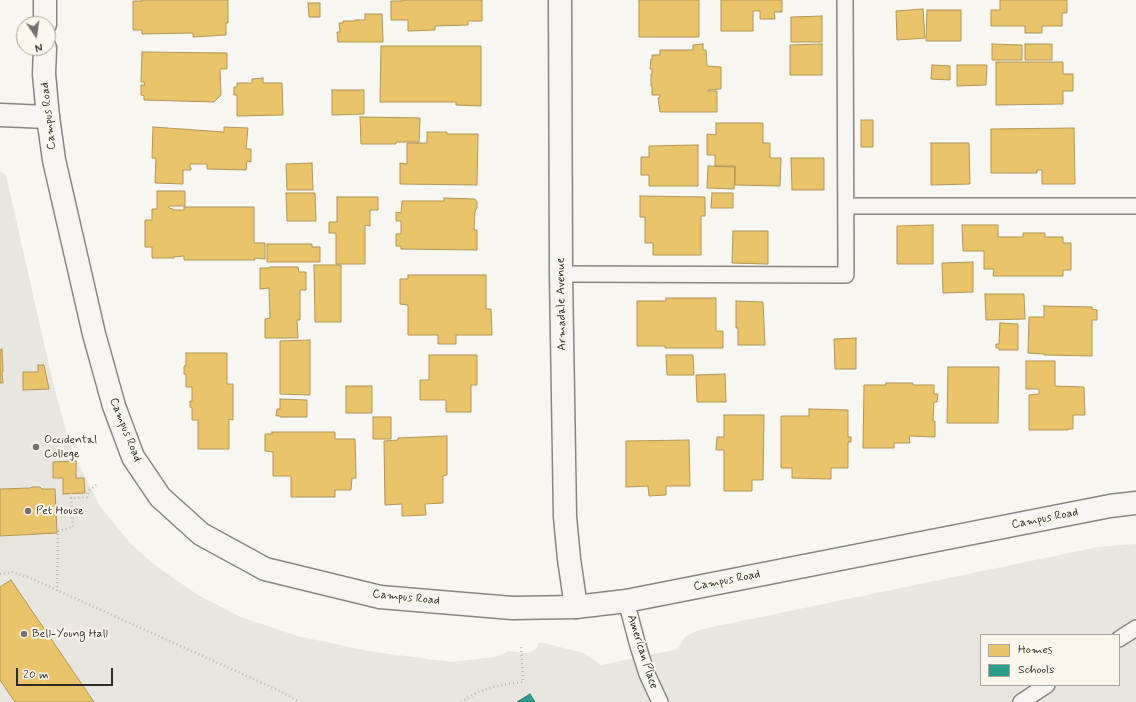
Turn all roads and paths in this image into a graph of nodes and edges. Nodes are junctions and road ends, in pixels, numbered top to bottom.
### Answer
1 (45, 0) edge
2 (560, 0) edge
3 (846, 0) edge
4 (45, 16) edge
5 (45, 56) edge
6 (0, 115) edge
7 (48, 118) junction
8 (846, 206) junction
9 (1136, 206) edge
10 (561, 274) junction
11 (96, 485) dead end
12 (71, 488) dead end
13 (71, 498) junction
14 (1136, 503) edge
15 (0, 574) edge
16 (57, 591) junction
17 (626, 601) junction
18 (576, 606) junction
19 (1136, 628) edge
20 (1120, 638) edge
21 (521, 644) dead end
22 (1045, 686) edge
23 (299, 702) edge
24 (461, 702) edge
25 (660, 702) edge
26 (1021, 702) edge

1 - 4 street
2 - 10 street, Armadale Avenue
3 - 8 lane
5 - 7 street, Campus Road
6 - 7 street
7 - 18 street, Campus Road
8 - 9 lane
8 - 10 lane
10 - 18 street, Armadale Avenue
11 - 13 path
12 - 13 path
13 - 16 path
14 - 17 street, Campus Road
15 - 16 path
16 - 23 path
17 - 18 street, Campus Road
17 - 25 lane, American Place
19 - 20 lane
21 - 24 path
22 - 26 lane

